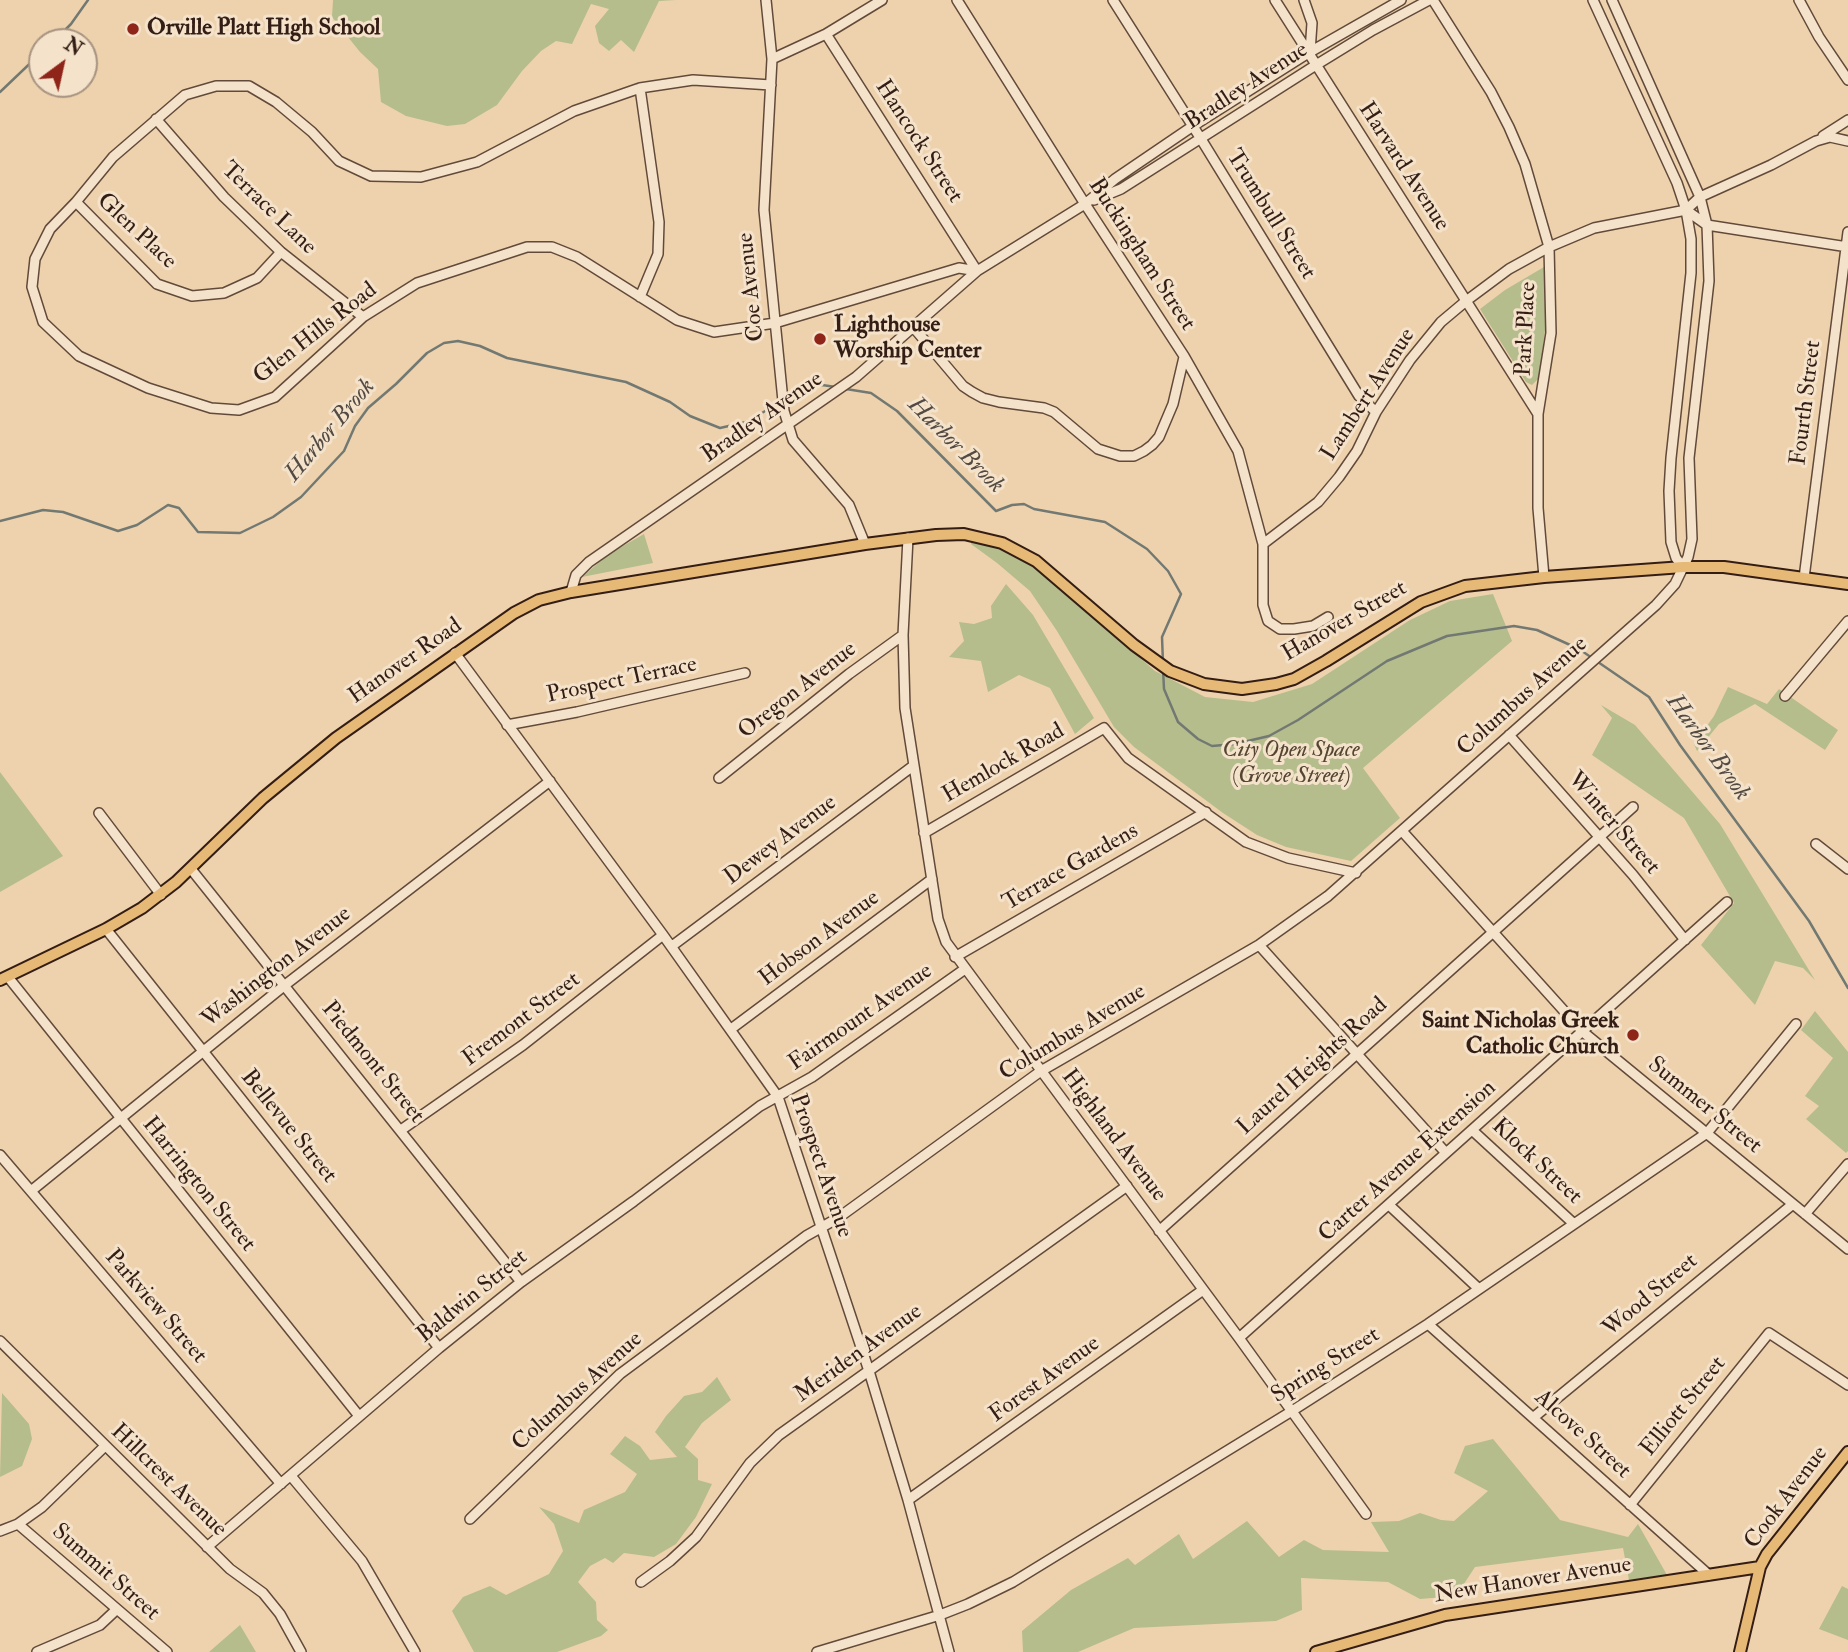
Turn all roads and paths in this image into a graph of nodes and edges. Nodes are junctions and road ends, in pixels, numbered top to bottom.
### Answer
1 (765, 0) edge
2 (882, 0) edge
3 (957, 0) edge
4 (1113, 0) edge
5 (1275, 0) edge
6 (1304, 0) edge
7 (1401, 0) edge
8 (1431, 0) edge
9 (1593, 0) edge
10 (1612, 0) edge
11 (1799, 0) edge
12 (1623, 25) junction
13 (1608, 32) junction
14 (826, 34) junction
15 (1310, 52) junction
16 (772, 59) junction
17 (1316, 65) junction
18 (1848, 80) edge
19 (771, 85) junction
20 (640, 88) junction
21 (1660, 106) junction
22 (1645, 114) junction
23 (156, 118) junction
24 (1848, 120) edge
25 (1193, 126) junction
26 (1201, 139) junction
27 (1816, 141) junction
28 (1848, 141) edge
29 (1700, 197) junction
30 (76, 202) junction
31 (1085, 204) junction
32 (1686, 210) junction
33 (1707, 225) junction
34 (1848, 232) edge
35 (1847, 246) edge
36 (1549, 247) junction
37 (281, 253) junction
38 (977, 271) junction
39 (640, 297) junction
40 (1466, 301) junction
41 (363, 317) junction
42 (775, 323) junction
43 (914, 328) junction
44 (1184, 356) junction
45 (1680, 371) junction
46 (1699, 374) junction
47 (1376, 412) junction
48 (1538, 414) junction
49 (787, 425) junction
50 (1671, 458) junction
51 (1688, 460) junction
52 (908, 538) junction
53 (865, 544) junction
54 (1263, 544) junction
55 (1683, 567) junction
56 (1544, 577) junction
57 (1804, 578) junction
58 (1846, 587) edge
59 (571, 592) junction
60 (1328, 617) dead end
61 (1848, 621) edge
62 (903, 635) junction
63 (455, 653) junction
64 (745, 673) dead end
65 (1785, 695) dead end
66 (507, 724) junction
67 (1509, 736) junction
68 (913, 766) junction
69 (719, 778) dead end
70 (550, 781) junction
71 (1633, 807) dead end
72 (1206, 812) junction
73 (99, 813) dead end
74 (1402, 831) junction
75 (924, 833) junction
76 (1600, 837) junction
77 (1816, 844) dead end
78 (191, 869) junction
79 (1848, 869) edge
80 (1356, 873) junction
81 (932, 879) junction
82 (161, 895) junction
83 (1727, 902) dead end
84 (106, 929) junction
85 (1493, 932) junction
86 (663, 934) junction
87 (1685, 940) junction
88 (1259, 945) junction
89 (671, 946) junction
90 (955, 957) junction
91 (965, 969) junction
92 (4, 979) edge
93 (285, 985) junction
94 (1796, 1024) dead end
95 (731, 1029) junction
96 (1583, 1032) junction
97 (203, 1051) junction
98 (1356, 1054) junction
99 (1041, 1071) junction
100 (778, 1097) junction
101 (121, 1119) junction
102 (401, 1130) junction
103 (1472, 1130) junction
104 (1707, 1133) junction
105 (1446, 1153) junction
106 (0, 1155) edge
107 (1848, 1164) edge
108 (1127, 1186) junction
109 (31, 1191) junction
110 (1793, 1204) junction
111 (1389, 1205) junction
112 (1805, 1214) junction
113 (1573, 1223) junction
114 (821, 1227) junction
115 (1159, 1231) junction
116 (1848, 1248) edge
117 (521, 1282) junction
118 (1479, 1289) junction
119 (1203, 1290) junction
120 (1428, 1324) junction
121 (1239, 1338) junction
122 (0, 1341) edge
123 (439, 1348) junction
124 (869, 1371) junction
125 (1848, 1385) edge
126 (1292, 1411) junction
127 (359, 1416) junction
128 (1534, 1417) junction
129 (104, 1447) junction
130 (1848, 1452) edge
131 (291, 1475) junction
132 (281, 1484) junction
133 (908, 1500) junction
134 (1630, 1505) junction
135 (1366, 1514) dead end
136 (470, 1519) dead end
137 (18, 1524) junction
138 (0, 1531) edge
139 (207, 1547) junction
140 (1760, 1567) junction
141 (1709, 1576) junction
142 (641, 1582) dead end
143 (116, 1610) junction
144 (940, 1615) junction
145 (37, 1652) edge
146 (167, 1652) edge
147 (302, 1652) edge
148 (415, 1652) edge
149 (817, 1652) edge
150 (949, 1652) edge
151 (1316, 1652) edge
152 (1740, 1652) edge

1 - 16 street, Coe Avenue
2 - 14 street
3 - 31 street, Buckingham Street
4 - 25 street, Trumbull Street
5 - 15 street, Harvard Avenue
6 - 15 street, Harvard Avenue
7 - 15 street, Bradley Avenue
8 - 17 street, Bradley Avenue
8 - 36 street, Park Place
9 - 13 street
10 - 12 street, Columbus Avenue
11 - 18 street
12 - 13 street
12 - 21 street, Columbus Avenue
13 - 22 street
14 - 16 street
14 - 38 street, Hancock Street
15 - 17 street, Harvard Avenue
15 - 25 street, Bradley Avenue
16 - 19 street, Coe Avenue
17 - 26 street, Bradley Avenue
17 - 40 street, Harvard Avenue
19 - 20 street, Glen Hills Road
19 - 42 street, Coe Avenue
20 - 23 street, Glen Hills Road
20 - 39 street
21 - 22 street
21 - 29 street, Columbus Avenue
22 - 32 street
23 - 30 street, Glen Hills Road
23 - 37 street, Terrace Lane
24 - 27 street
25 - 26 street, Trumbull Street
25 - 31 street, Bradley Avenue
26 - 31 street, Bradley Avenue
26 - 47 street, Trumbull Street
27 - 28 street
27 - 29 street
29 - 32 street
29 - 33 street, Columbus Avenue
30 - 37 street, Glen Place
30 - 41 street, Glen Hills Road
31 - 38 street, Bradley Avenue
31 - 44 street, Buckingham Street
32 - 33 street
32 - 36 street, Lambert Avenue
32 - 45 street
33 - 35 street
33 - 46 street, Columbus Avenue
34 - 35 street, Fourth Street
35 - 57 street, Fourth Street
36 - 40 street, Lambert Avenue
36 - 48 street, Park Place
37 - 41 street, Terrace Lane
38 - 42 street, Glen Hills Road
38 - 43 street, Bradley Avenue
39 - 41 street, Glen Hills Road
39 - 42 street, Glen Hills Road
40 - 47 street, Lambert Avenue
40 - 48 street, Park Place
42 - 49 street, Coe Avenue
43 - 44 street
43 - 49 street, Bradley Avenue
44 - 54 street, Buckingham Street
45 - 46 street
45 - 50 street
46 - 51 street, Columbus Avenue
47 - 54 street, Lambert Avenue
48 - 56 street, Park Place
49 - 53 street, Coe Avenue
49 - 59 street, Bradley Avenue
50 - 51 street
50 - 55 street
51 - 55 street, Columbus Avenue
52 - 53 main road, Hanover Road
52 - 56 main road, Hanover Street
52 - 62 street, Highland Avenue
53 - 59 main road, Hanover Road
54 - 60 street, Buckingham Street
55 - 56 main road, Hanover Street
55 - 57 main road, Hanover Street
55 - 67 street, Columbus Avenue
57 - 58 main road, Hanover Street
59 - 63 main road, Hanover Road
61 - 65 street
62 - 68 street, Highland Avenue
62 - 69 street, Oregon Avenue
63 - 66 street, Prospect Avenue
63 - 78 main road, Hanover Road
64 - 66 street, Prospect Terrace
66 - 70 street, Prospect Avenue
67 - 74 street, Columbus Avenue
67 - 76 street, Winter Street
68 - 75 street, Highland Avenue
68 - 89 street, Dewey Avenue
70 - 86 street, Prospect Avenue
70 - 93 street, Washington Avenue
71 - 76 street, Laurel Heights Road
72 - 75 street, Hemlock Road
72 - 80 street
72 - 90 street, Terrace Gardens
73 - 82 street
74 - 80 street, Columbus Avenue
74 - 85 street, Summer Street
75 - 81 street, Highland Avenue
76 - 85 street, Laurel Heights Road
76 - 87 street, Winter Street
77 - 79 street
78 - 82 main road, Hanover Road
78 - 93 street, Piedmont Street
80 - 88 street, Columbus Avenue
81 - 90 street, Highland Avenue
81 - 95 street, Hobson Avenue
82 - 84 main road, Hanover Road
83 - 87 street, Carter Avenue Extension
84 - 92 main road, Hanover Road
84 - 97 street, Bellevue Street
85 - 96 street, Summer Street
85 - 98 street, Laurel Heights Road
86 - 89 street, Prospect Avenue
86 - 102 street, Fremont Street
87 - 96 street, Carter Avenue Extension
88 - 98 street
88 - 99 street, Columbus Avenue
89 - 95 street, Prospect Avenue
90 - 91 street, Highland Avenue
91 - 99 street, Highland Avenue
91 - 100 street, Fairmount Avenue
92 - 101 street, Harrington Street
93 - 97 street, Washington Avenue
93 - 102 street, Piedmont Street
94 - 104 street, Spring Street
95 - 100 street, Prospect Avenue
96 - 103 street, Carter Avenue Extension
96 - 104 street, Summer Street
97 - 101 street, Washington Avenue
97 - 123 street, Bellevue Street
98 - 105 street
98 - 115 street, Laurel Heights Road
99 - 108 street, Highland Avenue
99 - 114 street, Columbus Avenue
100 - 114 street, Prospect Avenue
100 - 117 street, Baldwin Street
101 - 109 street, Washington Avenue
101 - 127 street, Harrington Street
102 - 117 street, Piedmont Street
103 - 105 street, Carter Avenue Extension
103 - 113 street, Klock Street
104 - 110 street, Summer Street
104 - 113 street, Spring Street
105 - 111 street, Carter Avenue Extension
106 - 109 street, Parkview Street
107 - 112 street
108 - 115 street, Highland Avenue
108 - 124 street, Meriden Avenue
109 - 132 street, Parkview Street
110 - 112 street, Summer Street
110 - 128 street, Wood Street
111 - 118 street
111 - 121 street, Carter Avenue Extension
112 - 116 street, Summer Street
113 - 118 street, Spring Street
114 - 124 street, Prospect Avenue
114 - 136 street, Columbus Avenue
115 - 119 street, Highland Avenue
117 - 123 street, Baldwin Street
118 - 120 street, Spring Street
119 - 121 street, Highland Avenue
119 - 133 street, Forest Avenue
120 - 126 street, Spring Street
120 - 128 street, Alcove Street
121 - 126 street, Highland Avenue
122 - 129 street, Hillcrest Avenue
123 - 127 street, Baldwin Street
124 - 133 street, Prospect Avenue
124 - 142 street, Meriden Avenue
125 - 134 street, Elliott Street
126 - 135 street, Highland Avenue
126 - 144 street, Spring Street
127 - 131 street, Baldwin Street
128 - 134 street, Alcove Street
129 - 137 street
129 - 139 street, Hillcrest Avenue
130 - 140 main road, Cook Avenue
131 - 132 street, Baldwin Street
131 - 148 street
132 - 139 street, Baldwin Street
133 - 144 street, Prospect Avenue
134 - 141 street, Alcove Street
137 - 138 street
137 - 143 street, Summit Street
139 - 147 street, Hillcrest Avenue
140 - 141 main road, New Hanover Avenue
140 - 152 main road, Cook Avenue
141 - 151 main road, New Hanover Avenue
143 - 145 street
143 - 146 street, Summit Street
144 - 149 street, Spring Street
144 - 150 street, Prospect Avenue

